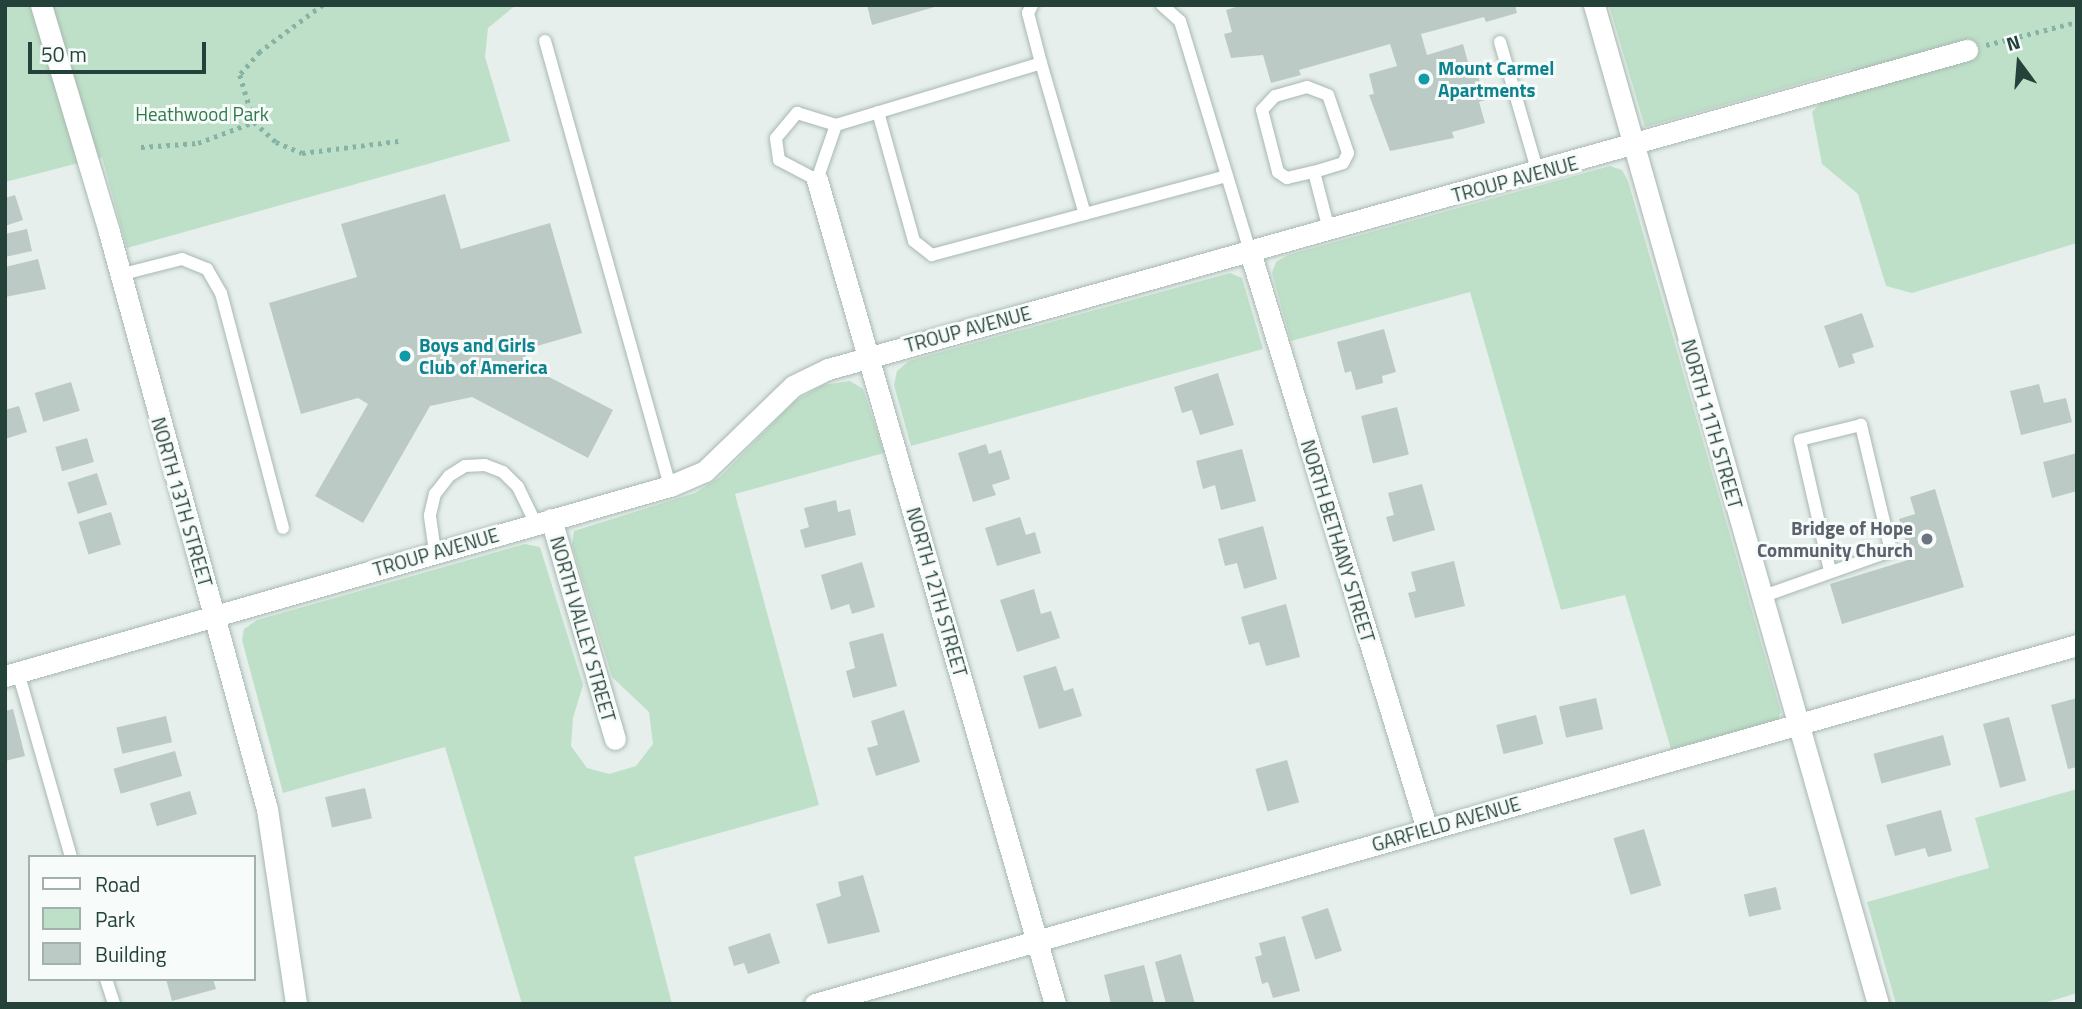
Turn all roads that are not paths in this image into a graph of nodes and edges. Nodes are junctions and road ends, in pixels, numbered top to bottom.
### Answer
1 (41, 5) edge
2 (1032, 5) edge
3 (1162, 5) edge
4 (1594, 5) edge
5 (545, 41) dead end
6 (1500, 42) dead end
7 (1967, 50) road end
8 (1041, 63) junction
9 (878, 112) junction
10 (836, 125) junction
11 (1633, 147) junction
12 (1314, 172) junction
13 (1538, 173) junction
14 (1227, 176) junction
15 (817, 180) junction
16 (1085, 214) junction
17 (1329, 230) junction
18 (1250, 252) junction
19 (119, 275) junction
20 (870, 356) junction
21 (670, 486) junction
22 (543, 522) junction
23 (283, 528) dead end
24 (435, 552) junction
25 (1830, 571) junction
26 (1761, 597) junction
27 (213, 615) junction
28 (2077, 645) edge
29 (12, 674) edge
30 (1798, 727) junction
31 (615, 739) dead end
32 (1427, 829) junction
33 (70, 855) edge
34 (1036, 939) junction
35 (108, 981) edge
36 (114, 1004) edge
37 (296, 1004) edge
38 (815, 1004) edge
39 (1055, 1004) edge
40 (1878, 1004) edge

1 - 19 street, NORTH 13TH STREET
2 - 8 lane
3 - 14 lane
4 - 11 street, NORTH 11TH STREET
5 - 21 lane
6 - 13 lane
7 - 11 street, TROUP AVENUE
8 - 9 lane
8 - 16 lane
9 - 10 lane
9 - 16 lane
10 - 15 lane
10 - 15 lane
11 - 13 street, TROUP AVENUE
11 - 26 street, NORTH 11TH STREET
12 - 12 lane
12 - 17 lane
13 - 17 street, TROUP AVENUE
14 - 16 lane
14 - 18 lane
15 - 20 street, NORTH 12TH STREET
17 - 18 street, TROUP AVENUE
18 - 20 street, TROUP AVENUE
18 - 32 street, NORTH BETHANY STREET
19 - 23 lane
19 - 27 street, NORTH 13TH STREET
20 - 21 street, TROUP AVENUE
20 - 34 street, NORTH 12TH STREET
21 - 22 street, TROUP AVENUE
22 - 24 street, TROUP AVENUE
22 - 24 lane
22 - 31 street, NORTH VALLEY STREET
24 - 27 street, TROUP AVENUE
25 - 25 lane
25 - 26 lane
26 - 30 street, NORTH 11TH STREET
27 - 29 street, TROUP AVENUE
27 - 37 street, NORTH 13TH STREET
28 - 30 street, GARFIELD AVENUE
29 - 33 lane
30 - 32 street, GARFIELD AVENUE
30 - 40 street, NORTH 11TH STREET
32 - 34 street, GARFIELD AVENUE
34 - 38 street, GARFIELD AVENUE
34 - 39 street, NORTH 12TH STREET
35 - 36 lane

